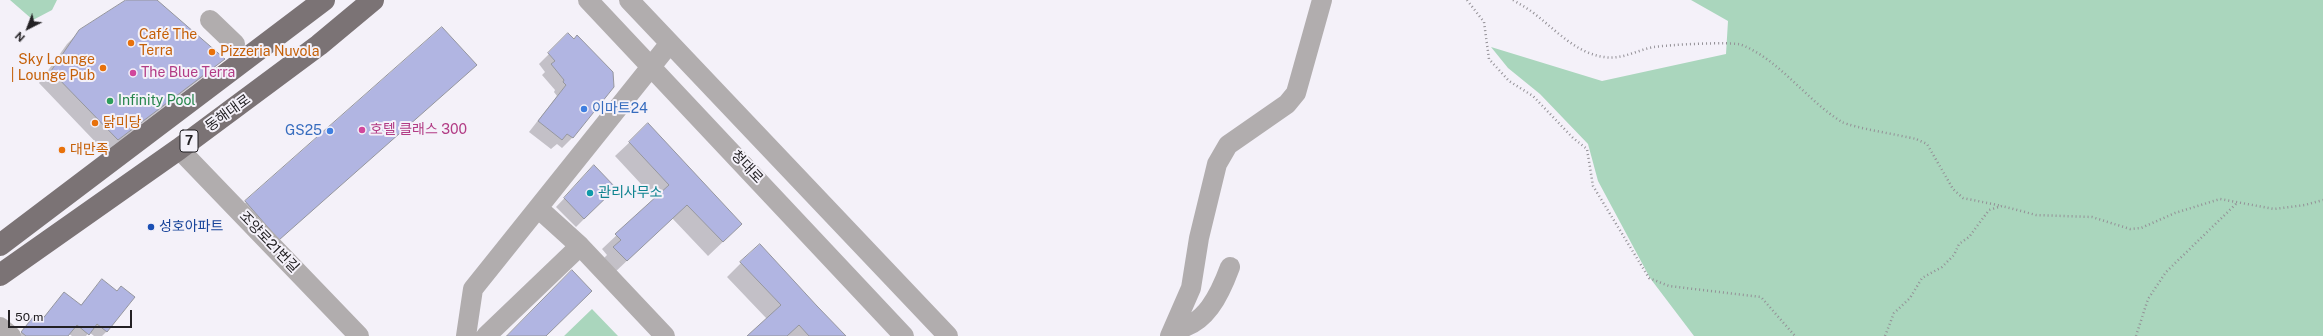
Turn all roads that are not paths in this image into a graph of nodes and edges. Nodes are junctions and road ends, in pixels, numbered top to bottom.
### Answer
1 (324, 0) edge
2 (373, 0) edge
3 (588, 0) edge
4 (629, 0) edge
5 (1322, 0) edge
6 (210, 20) dead end
7 (670, 43) junction
8 (235, 44) dead end
9 (650, 66) junction
10 (179, 149) junction
11 (538, 208) junction
12 (2, 239) edge
13 (580, 246) junction
14 (1230, 267) dead end
15 (0, 276) edge
16 (928, 315) junction
17 (0, 326) edge
18 (1172, 332) edge
19 (11, 336) edge
20 (358, 336) edge
21 (466, 336) edge
22 (486, 336) edge
23 (665, 336) edge
24 (905, 336) edge
25 (948, 336) edge

1 - 12 main road, 7
2 - 10 main road, 동해대로 / 7
3 - 9 street, 청대로
4 - 7 street
5 - 18 street
6 - 8 street
7 - 9 street
7 - 16 street
9 - 11 street
9 - 24 street, 청대로
10 - 15 main road, 동해대로 / 7
10 - 20 street, 조양로21번길
11 - 13 street
11 - 21 street
13 - 22 street
13 - 23 street
14 - 18 street
16 - 24 street, 청대로
16 - 25 street
17 - 19 street

